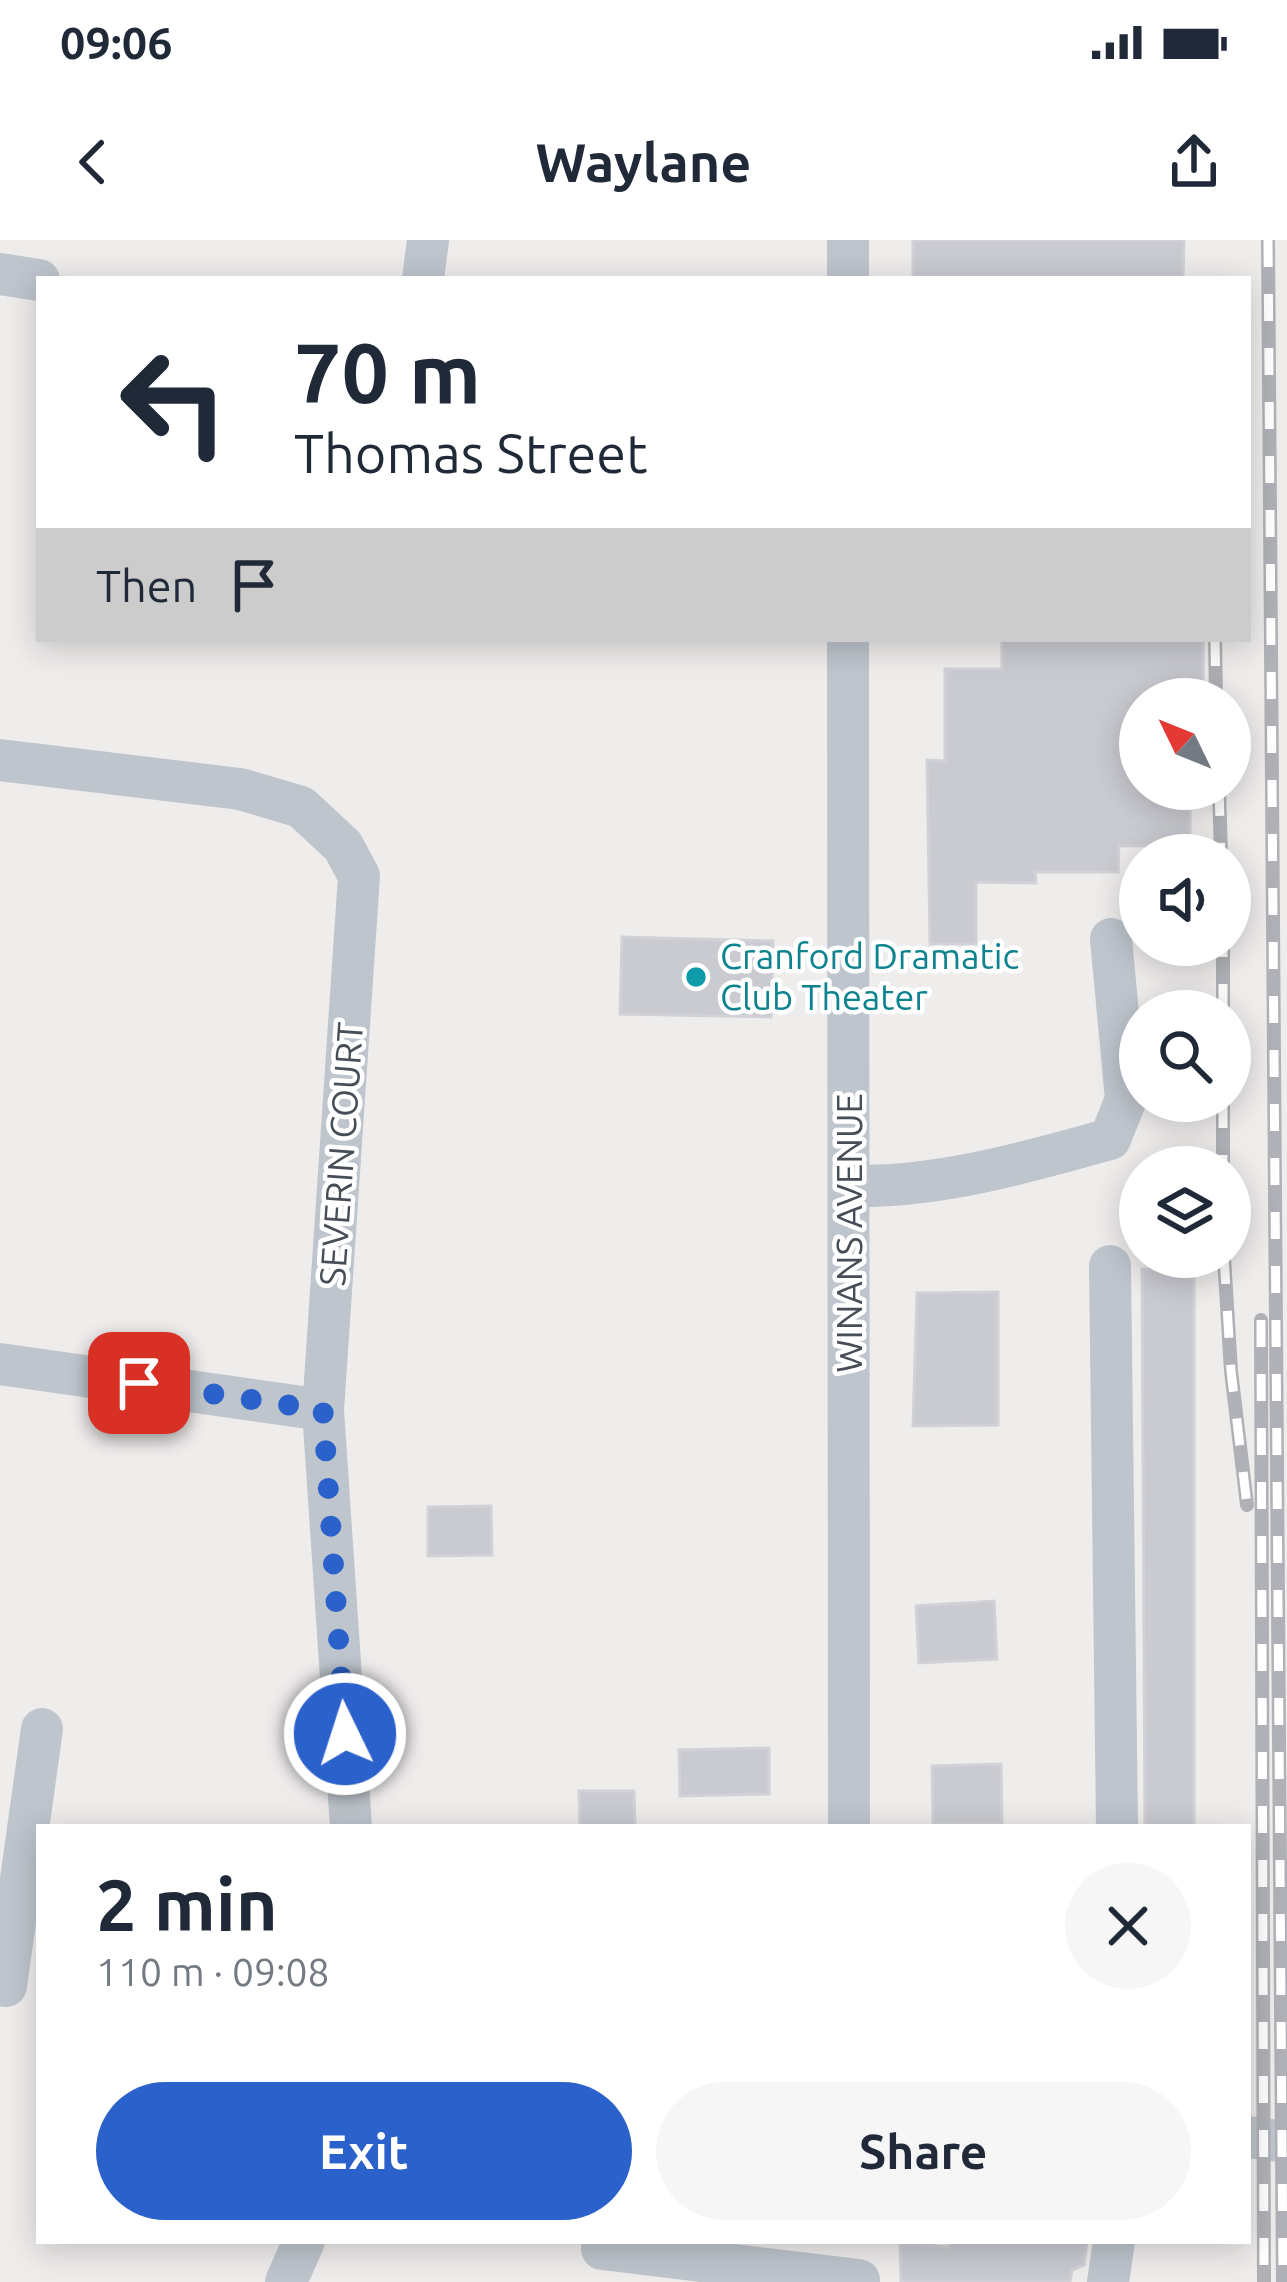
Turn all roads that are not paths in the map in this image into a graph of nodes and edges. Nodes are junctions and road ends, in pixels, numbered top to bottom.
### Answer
1 (428, 240) edge
2 (848, 240) edge
3 (0, 274) edge
4 (423, 276) edge
5 (848, 276) edge
6 (36, 280) edge
7 (848, 642) edge
8 (0, 760) edge
9 (1111, 939) dead end
10 (849, 1186) junction
11 (1110, 1266) dead end
12 (0, 1364) edge
13 (323, 1410) junction
14 (42, 1729) dead end
15 (351, 1824) edge
16 (849, 1824) edge
17 (1117, 1824) edge
18 (15, 1988) edge
19 (1251, 2137) edge
20 (1287, 2142) edge
21 (303, 2244) edge
22 (1114, 2244) edge
23 (602, 2249) dead end
24 (858, 2268) edge
25 (286, 2282) edge
26 (1108, 2282) edge

1 - 4 street
2 - 5 street
3 - 6 street
7 - 10 street, WINANS AVENUE
8 - 13 street, SEVERIN COURT
9 - 10 street
10 - 16 street, WINANS AVENUE
11 - 17 street
12 - 13 street
13 - 15 street, SEVERIN COURT
14 - 18 street
19 - 20 street
21 - 25 street
22 - 26 street
23 - 24 street

